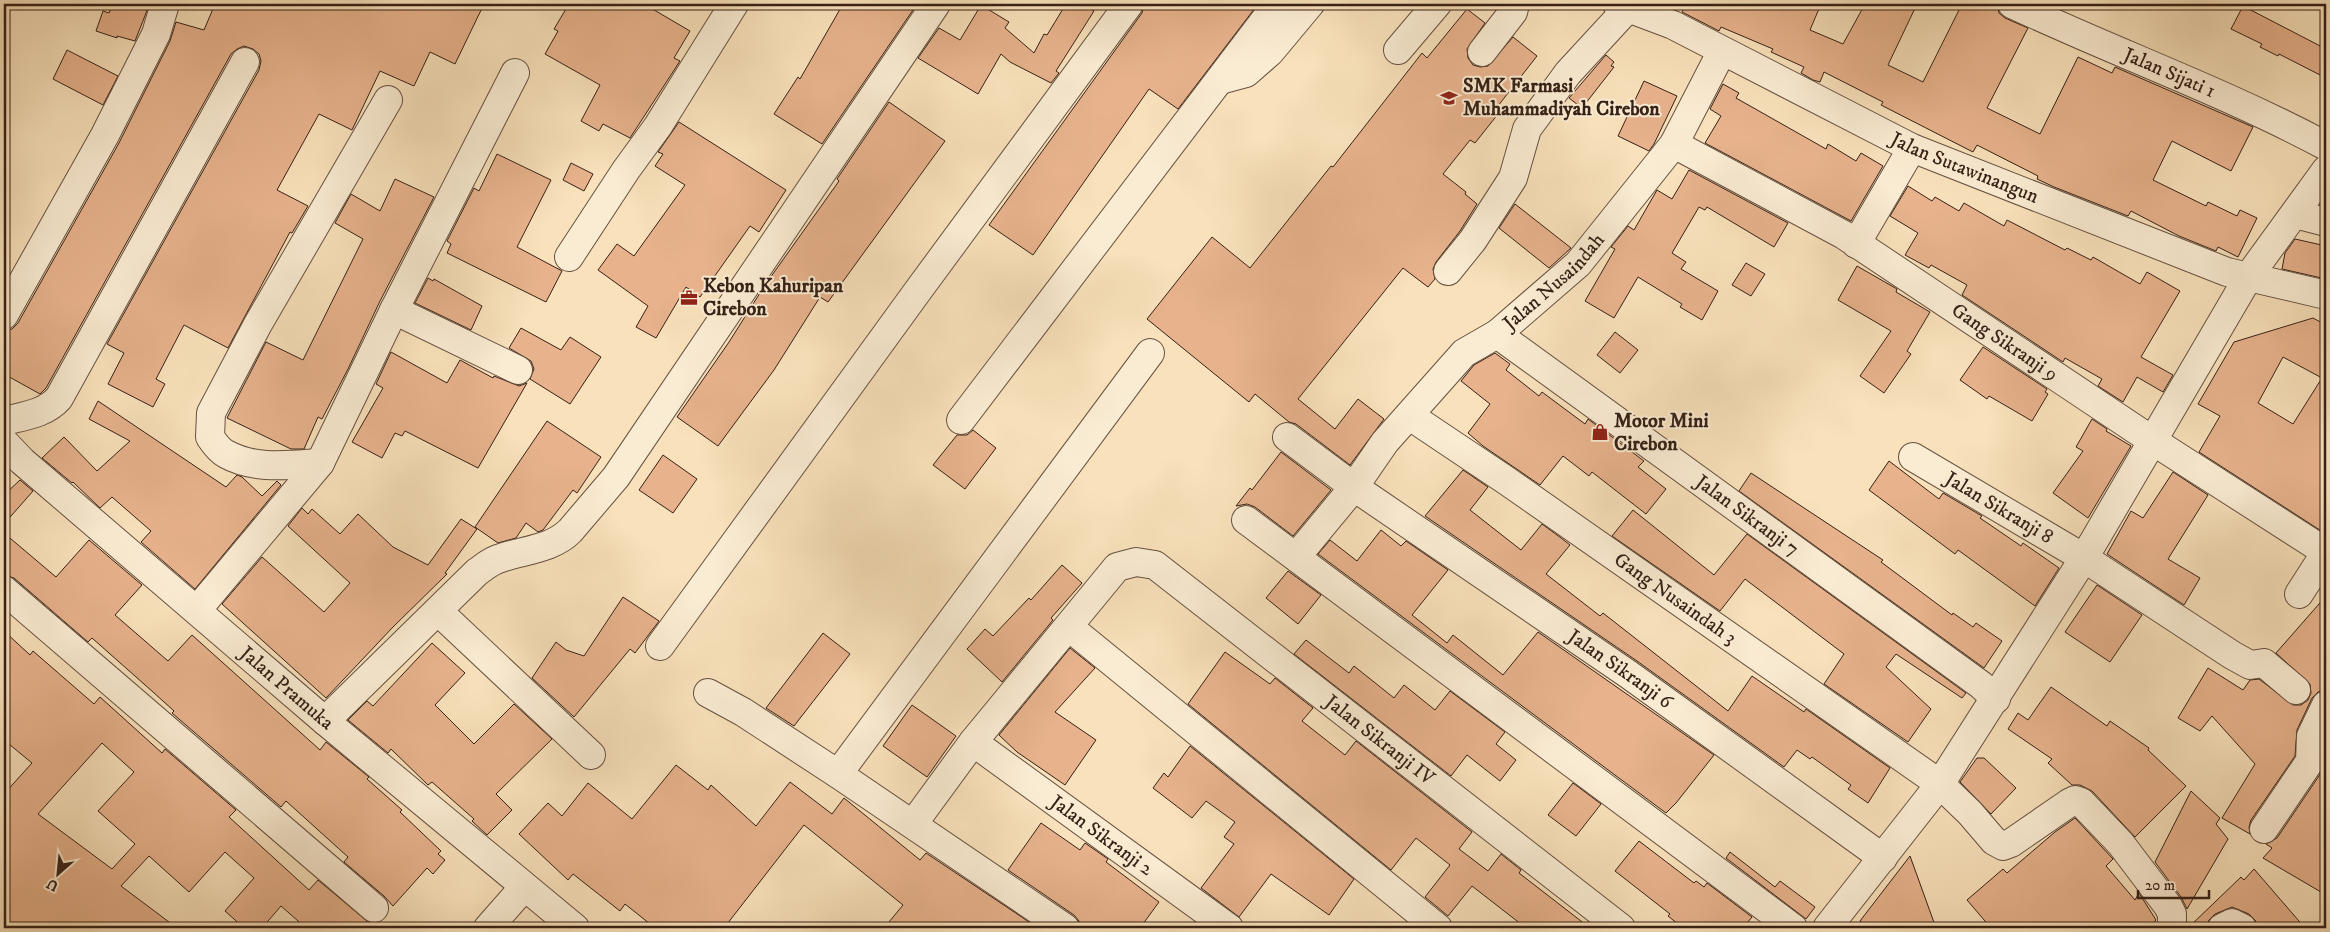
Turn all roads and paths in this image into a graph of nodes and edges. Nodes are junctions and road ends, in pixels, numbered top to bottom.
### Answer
1 (165, 4) edge
2 (734, 4) edge
3 (936, 4) edge
4 (1129, 4) edge
5 (1276, 4) edge
6 (1310, 4) edge
7 (1437, 4) edge
8 (1515, 4) edge
9 (2012, 4) edge
10 (1623, 6) edge
11 (1398, 50) dead end
12 (1722, 51) junction
13 (1482, 52) dead end
14 (245, 62) dead end
15 (515, 73) dead end
16 (1219, 80) junction
17 (388, 100) dead end
18 (1674, 144) junction
19 (2326, 146) edge
20 (1912, 148) junction
21 (2326, 170) edge
22 (2295, 214) junction
23 (2326, 222) edge
24 (1856, 244) junction
25 (569, 257) dead end
26 (1448, 271) dead end
27 (2249, 276) junction
28 (2326, 295) edge
29 (394, 310) junction
30 (4, 315) edge
31 (1497, 334) junction
32 (1150, 354) dead end
33 (518, 370) dead end
34 (1410, 416) junction
35 (961, 420) dead end
36 (4, 421) edge
37 (1287, 437) dead end
38 (2153, 441) junction
39 (4, 442) edge
40 (1913, 458) dead end
41 (320, 463) junction
42 (1354, 487) junction
43 (1246, 520) dead end
44 (1296, 557) junction
45 (2084, 558) junction
46 (4, 590) edge
47 (2299, 594) dead end
48 (197, 610) junction
49 (439, 612) junction
50 (1069, 627) junction
51 (660, 646) dead end
52 (2296, 690) dead end
53 (708, 692) dead end
54 (1996, 699) junction
55 (2326, 705) edge
56 (325, 721) junction
57 (973, 742) junction
58 (591, 755) dead end
59 (838, 774) junction
60 (1940, 784) junction
61 (912, 824) junction
62 (2264, 829) dead end
63 (1883, 858) junction
64 (524, 888) junction
65 (374, 908) dead end
66 (1839, 924) edge
67 (2169, 927) edge
68 (488, 928) edge
69 (575, 928) edge
70 (1064, 928) edge
71 (1228, 928) edge
72 (1438, 928) edge
73 (1622, 928) edge
74 (1793, 928) edge
75 (2222, 928) edge
76 (2242, 928) edge

1 - 30 street
2 - 25 street
3 - 49 street
4 - 51 street
5 - 16 street
6 - 16 street
7 - 11 street
8 - 13 street
9 - 19 street, Jalan Sijati 1
10 - 12 street, Jalan Sutawinangun
10 - 26 street
12 - 18 street, Jalan Nusaindah
12 - 20 street, Jalan Sutawinangun
14 - 36 street
15 - 29 street
16 - 35 street
17 - 41 street
18 - 24 street, Gang Sikranji 9
18 - 31 street, Jalan Nusaindah
20 - 24 street
20 - 27 street, Jalan Sutawinangun
21 - 22 street
22 - 23 street
22 - 27 street
24 - 38 street, Gang Sikranji 9
27 - 28 street, Jalan Sutawinangun
27 - 38 street
29 - 33 street
29 - 41 street
31 - 34 street, Jalan Nusaindah
31 - 54 street, Jalan Sikranji 7
32 - 59 street
34 - 42 street, Jalan Nusaindah
34 - 60 street, Gang Nusaindah 3
37 - 42 street, Jalan Sikranji 6
38 - 45 street
38 - 47 street, Gang Sikranji 9
39 - 48 street, Jalan Pramuka
40 - 45 street, Jalan Sikranji 8
41 - 48 street
42 - 44 street, Jalan Nusaindah
42 - 63 street, Jalan Sikranji 6
43 - 44 street
44 - 74 street
45 - 52 street, Jalan Sikranji 8
45 - 54 street
46 - 65 street
48 - 56 street, Jalan Pramuka
49 - 56 street
49 - 58 street
50 - 57 street
50 - 72 street
50 - 73 street, Jalan Sikranji IV
53 - 59 street
54 - 60 street
55 - 62 street
56 - 64 street, Jalan Pramuka
57 - 61 street
57 - 71 street, Jalan Sikranji 2
59 - 61 street
60 - 63 street
60 - 67 street, Gang Nusaindah 3
61 - 70 street
63 - 66 street
64 - 68 street
64 - 69 street, Jalan Pramuka
75 - 76 street

